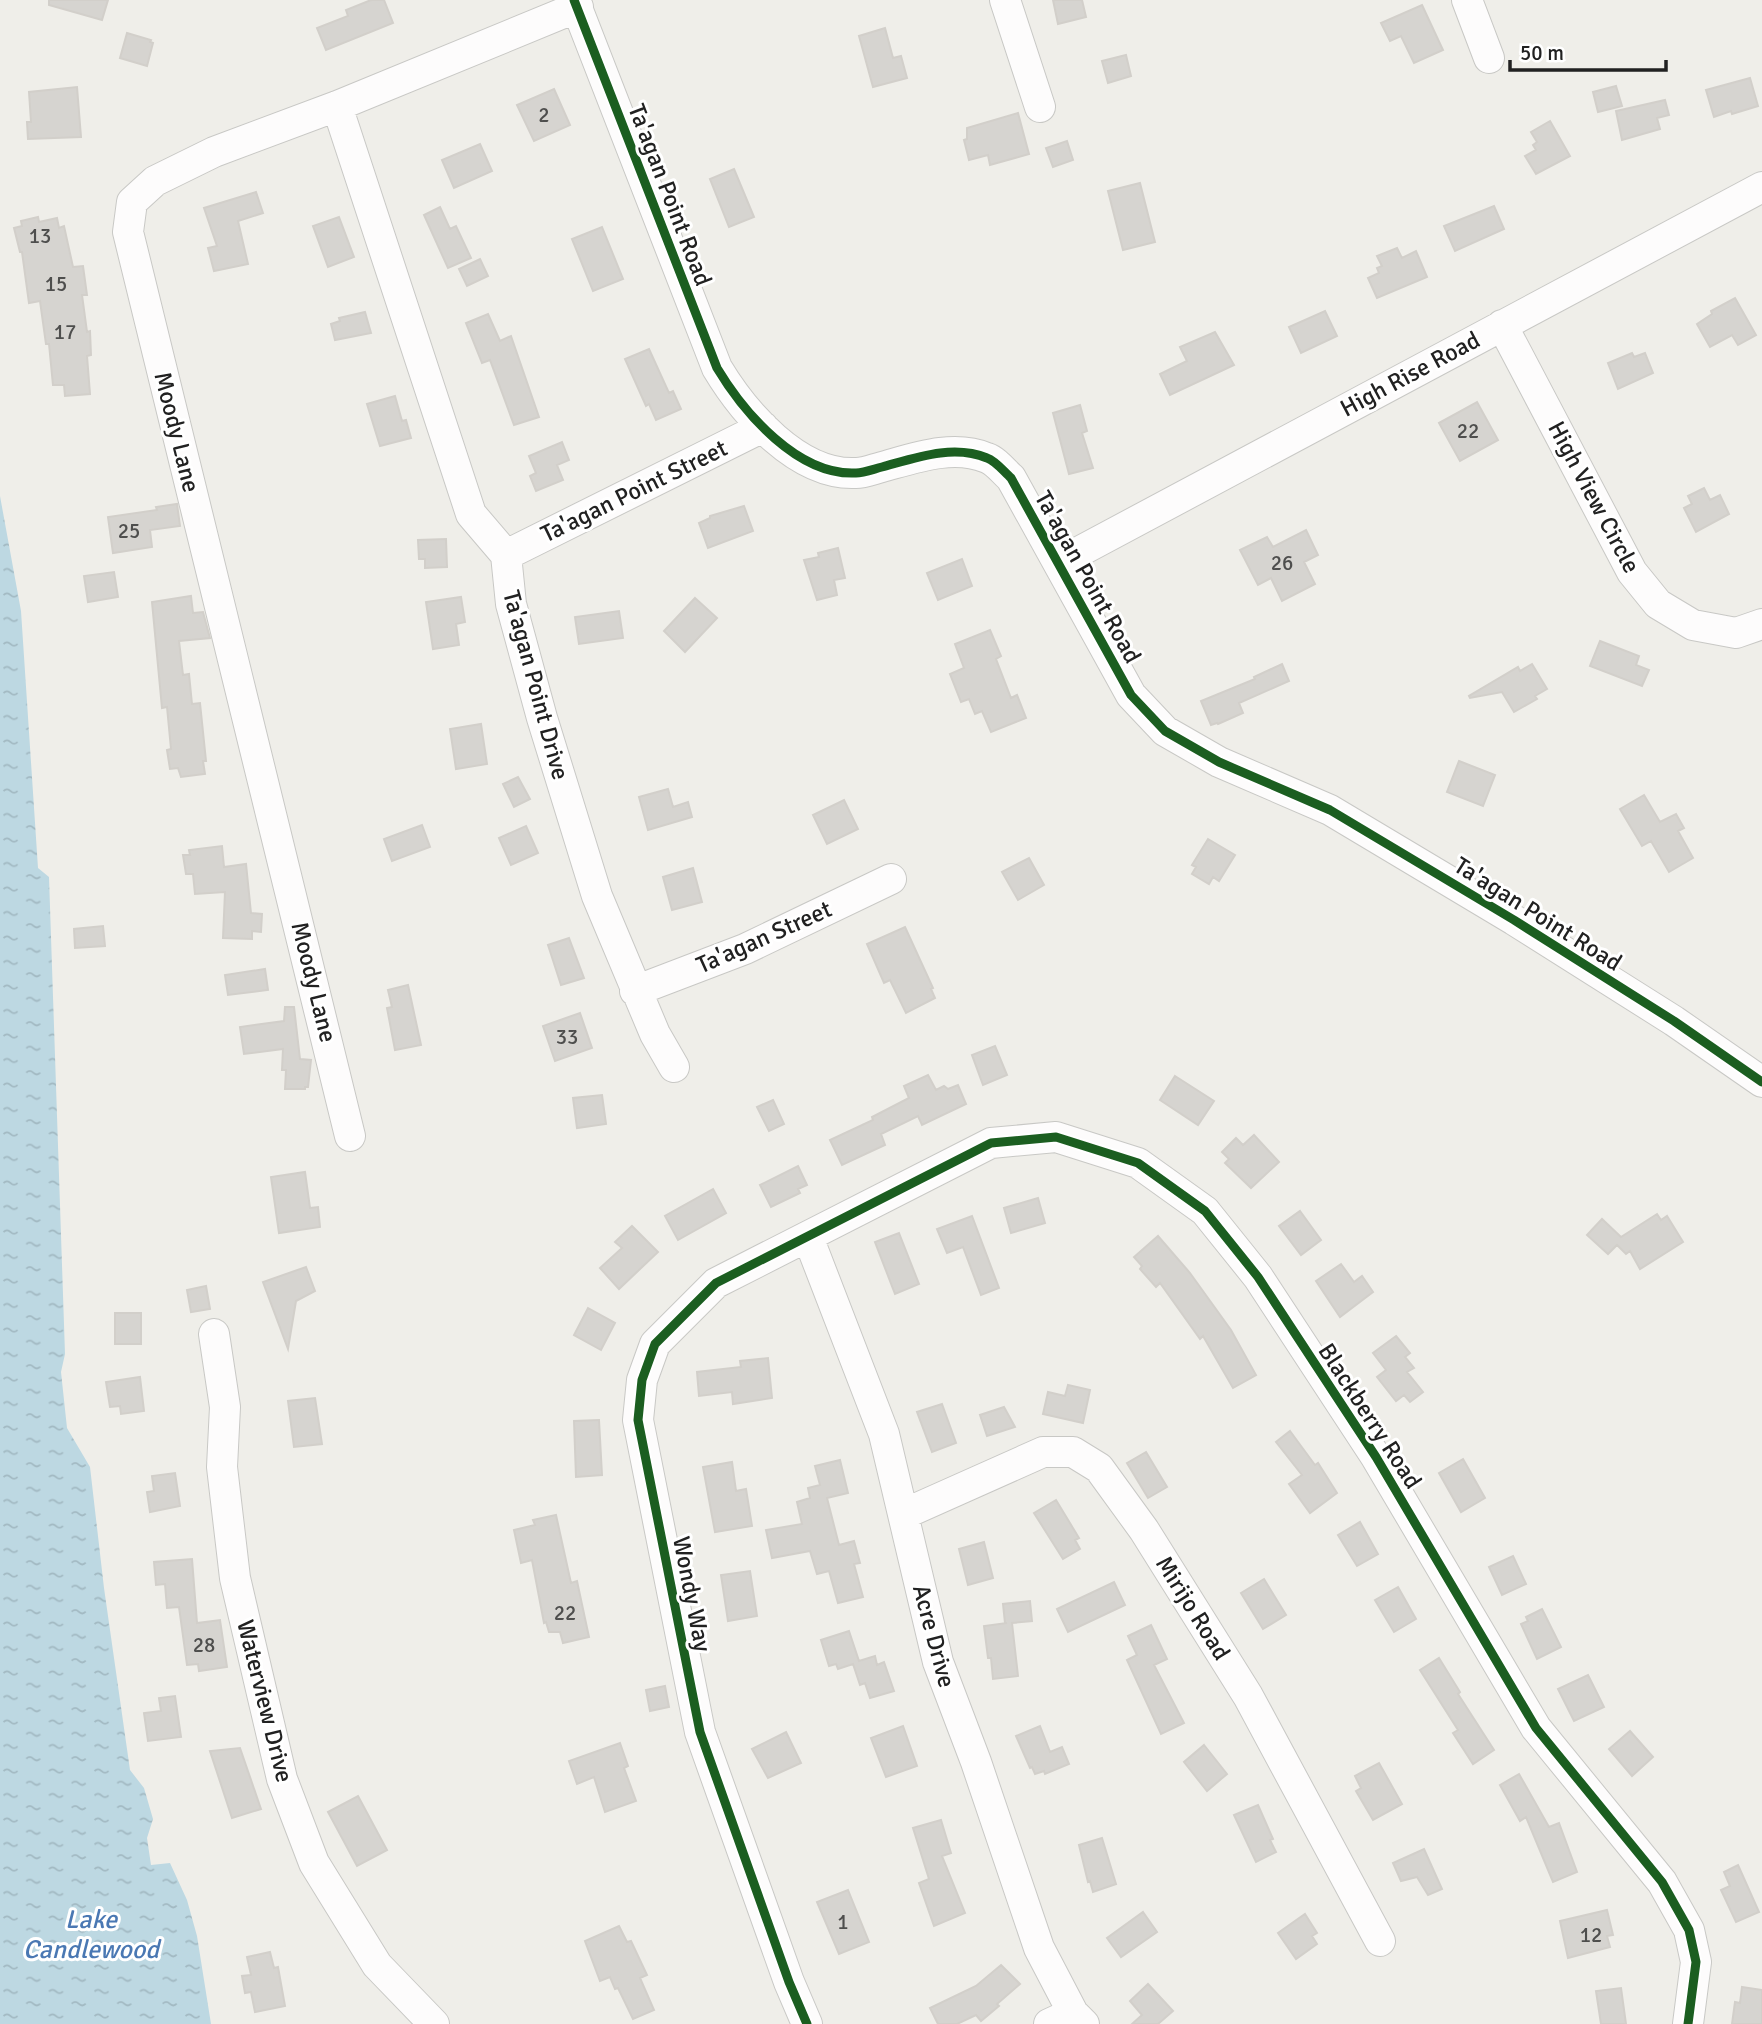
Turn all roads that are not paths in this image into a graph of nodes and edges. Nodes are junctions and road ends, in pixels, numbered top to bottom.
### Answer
1 (1005, 0) edge
2 (1467, 0) edge
3 (576, 3) edge
4 (1489, 58) dead end
5 (337, 106) junction
6 (1040, 107) dead end
7 (1762, 187) edge
8 (1502, 325) junction
9 (763, 427) junction
10 (506, 555) junction
11 (1058, 563) junction
12 (1762, 624) edge
13 (891, 879) dead end
14 (635, 991) junction
15 (674, 1067) dead end
16 (1762, 1083) edge
17 (350, 1136) dead end
18 (808, 1237) junction
19 (214, 1335) dead end
20 (904, 1514) junction
21 (1380, 1941) dead end
22 (1068, 2020) edge
23 (434, 2024) edge
24 (807, 2024) edge
25 (1688, 2024) edge

1 - 6 street
2 - 4 street
3 - 5 street, Moody Lane
3 - 9 street, Ta'agan Point Road
5 - 10 street, Ta'agan Point Drive
5 - 17 street, Moody Lane
7 - 8 street, High Rise Road
8 - 11 street, High Rise Road
8 - 12 street, High View Circle
9 - 10 street, Ta'agan Point Street
9 - 11 street, Ta'agan Point Road
10 - 14 street, Ta'agan Point Drive
11 - 16 street, Ta'agan Point Road
13 - 14 street, Ta'agan Street
14 - 15 street, Ta'agan Point Drive
18 - 20 street, Acre Drive
18 - 24 street, Wondy Way
18 - 25 street, Blackberry Road
19 - 23 street, Waterview Drive
20 - 21 street, Mirijo Road
20 - 22 street, Acre Drive

